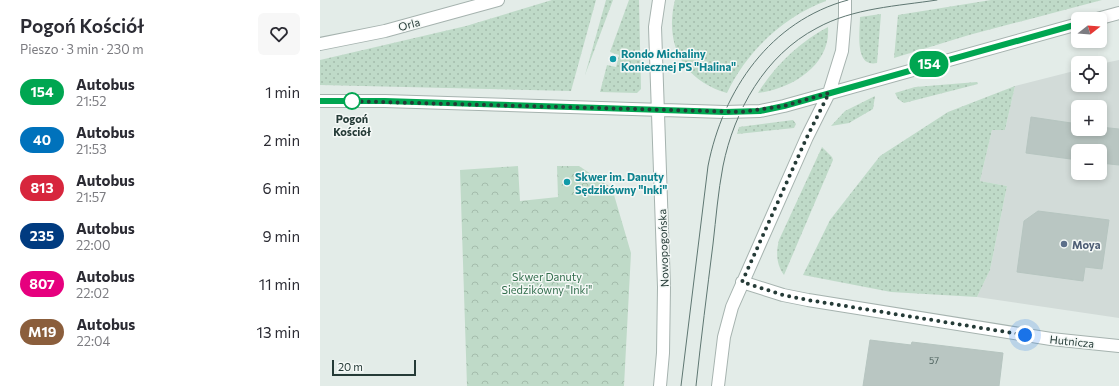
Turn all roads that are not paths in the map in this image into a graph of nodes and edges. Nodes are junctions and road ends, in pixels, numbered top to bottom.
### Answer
1 (498, 0) edge
2 (659, 0) edge
3 (844, 0) edge
4 (1119, 13) edge
5 (1107, 16) edge
6 (1071, 26) edge
7 (320, 44) edge
8 (829, 93) junction
9 (320, 101) edge
10 (659, 110) junction
11 (742, 282) junction
12 (1119, 346) edge
13 (660, 386) edge
14 (718, 386) edge

1 - 7 street, Orla
2 - 10 street, Nowopogońska
3 - 8 street
4 - 5 street
6 - 8 street
8 - 10 street
8 - 11 street
9 - 10 street
10 - 13 street, Nowopogońska
11 - 12 street, Hutnicza
11 - 14 street

